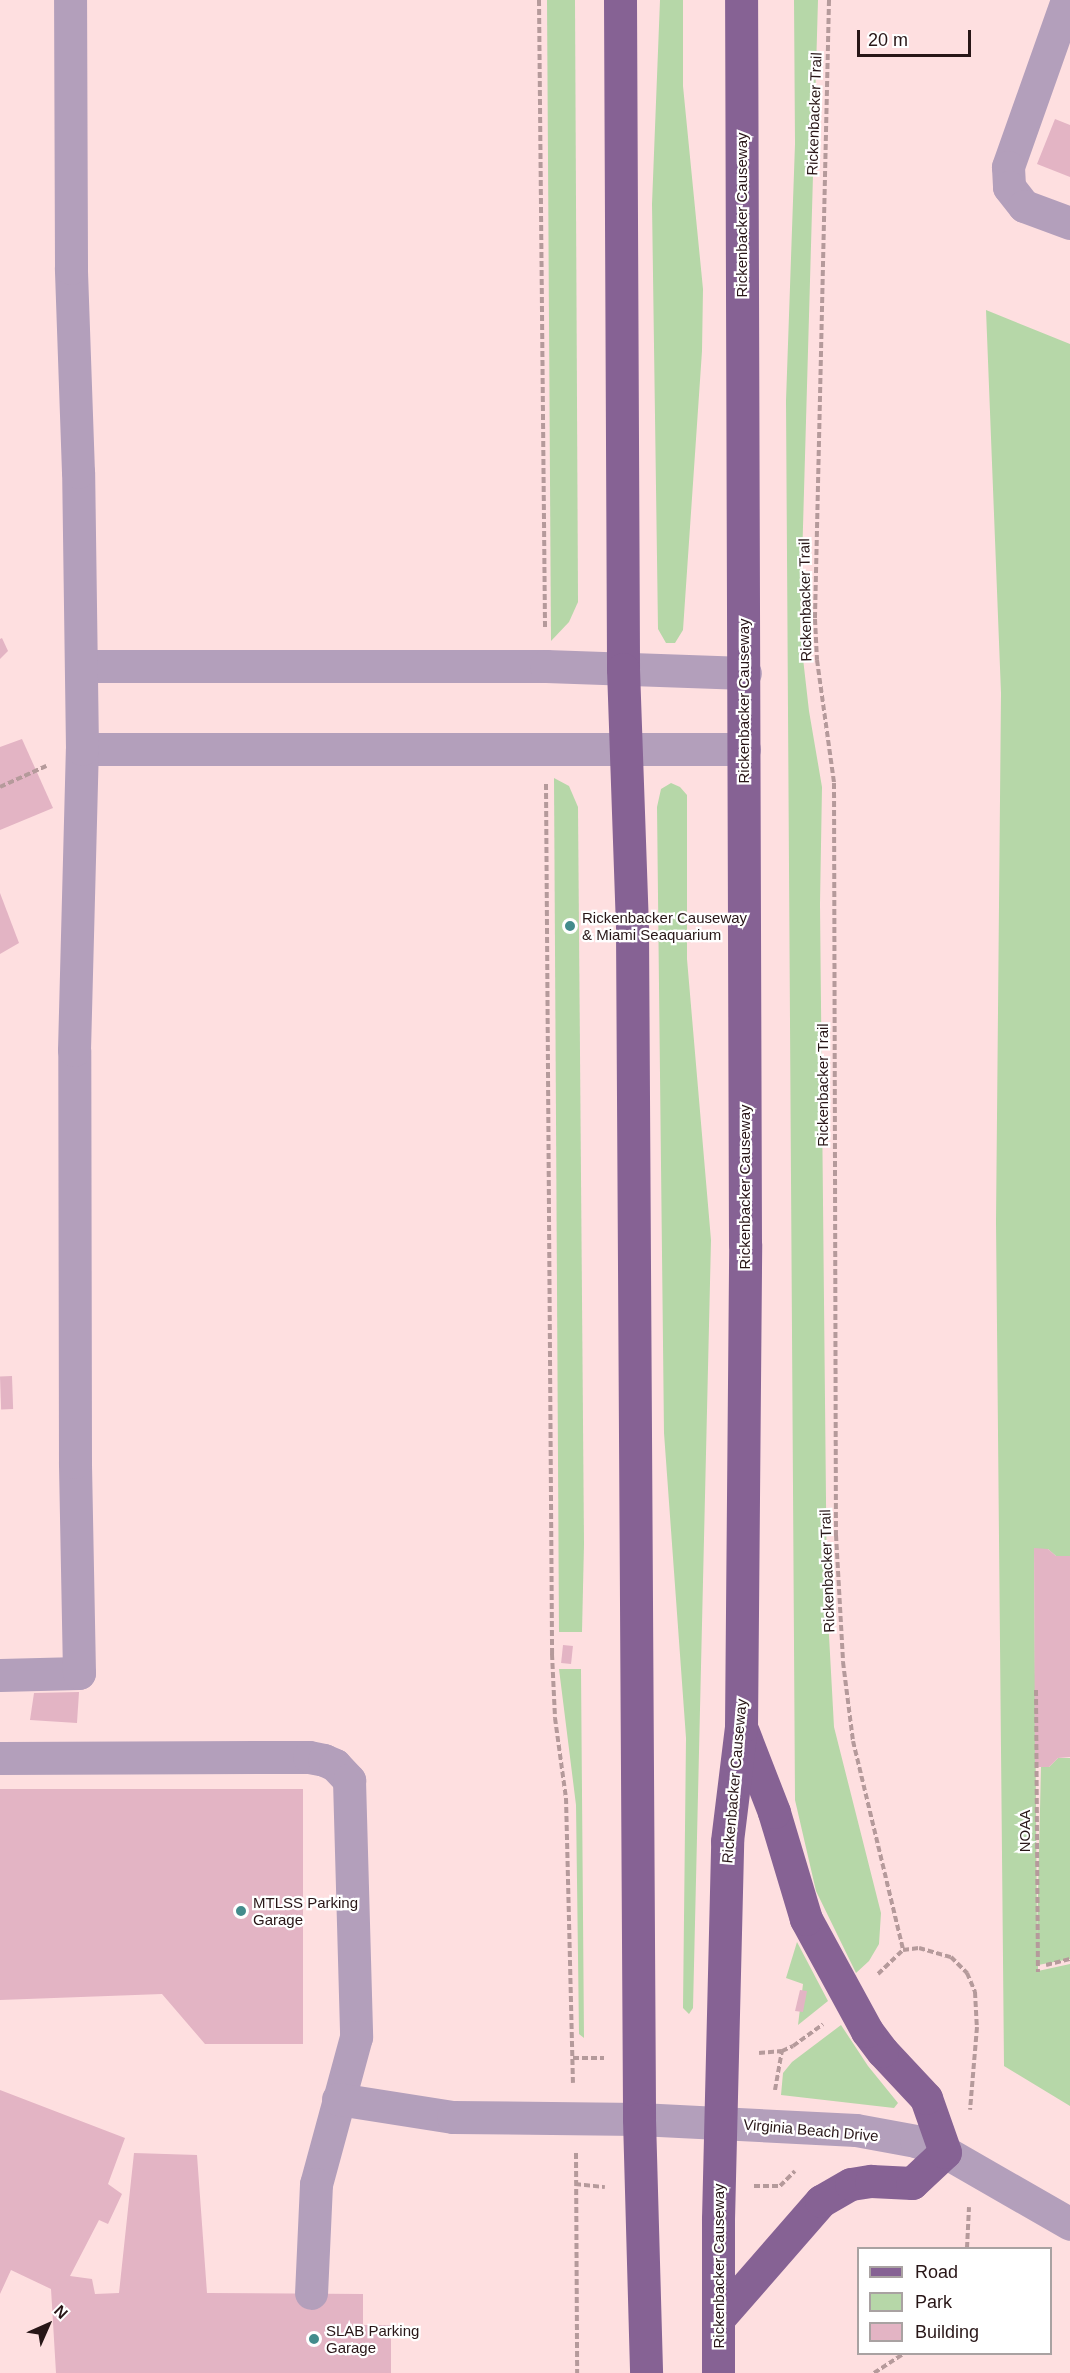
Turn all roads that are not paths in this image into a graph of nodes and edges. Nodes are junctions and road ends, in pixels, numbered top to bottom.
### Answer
1 (70, 0) edge
2 (620, 0) edge
3 (741, 0) edge
4 (1067, 0) edge
5 (1070, 223) edge
6 (81, 666) junction
7 (623, 669) junction
8 (745, 673) junction
9 (624, 748) junction
10 (82, 749) junction
11 (744, 749) junction
12 (0, 1675) edge
13 (741, 1727) junction
14 (0, 1758) edge
15 (338, 2100) junction
16 (639, 2119) junction
17 (720, 2122) junction
18 (945, 2151) junction
19 (1070, 2224) edge
20 (311, 2293) dead end
21 (718, 2319) junction
22 (646, 2373) edge
23 (718, 2373) edge

1 - 6 street
2 - 7 main road
3 - 8 main road, Rickenbacker Causeway
4 - 5 street
6 - 7 street
6 - 10 street
7 - 8 street
7 - 9 main road
8 - 11 main road, Rickenbacker Causeway
9 - 10 street
9 - 11 street
9 - 16 main road
10 - 12 street
11 - 13 main road, Rickenbacker Causeway
13 - 17 main road, Rickenbacker Causeway
13 - 18 main road
14 - 15 street
15 - 16 street, Virginia Beach Drive
15 - 20 street
16 - 17 street, Virginia Beach Drive
16 - 22 main road
17 - 18 street, Virginia Beach Drive
17 - 21 main road, Rickenbacker Causeway
18 - 19 street, Virginia Beach Drive
18 - 21 main road
21 - 23 main road, Rickenbacker Causeway

